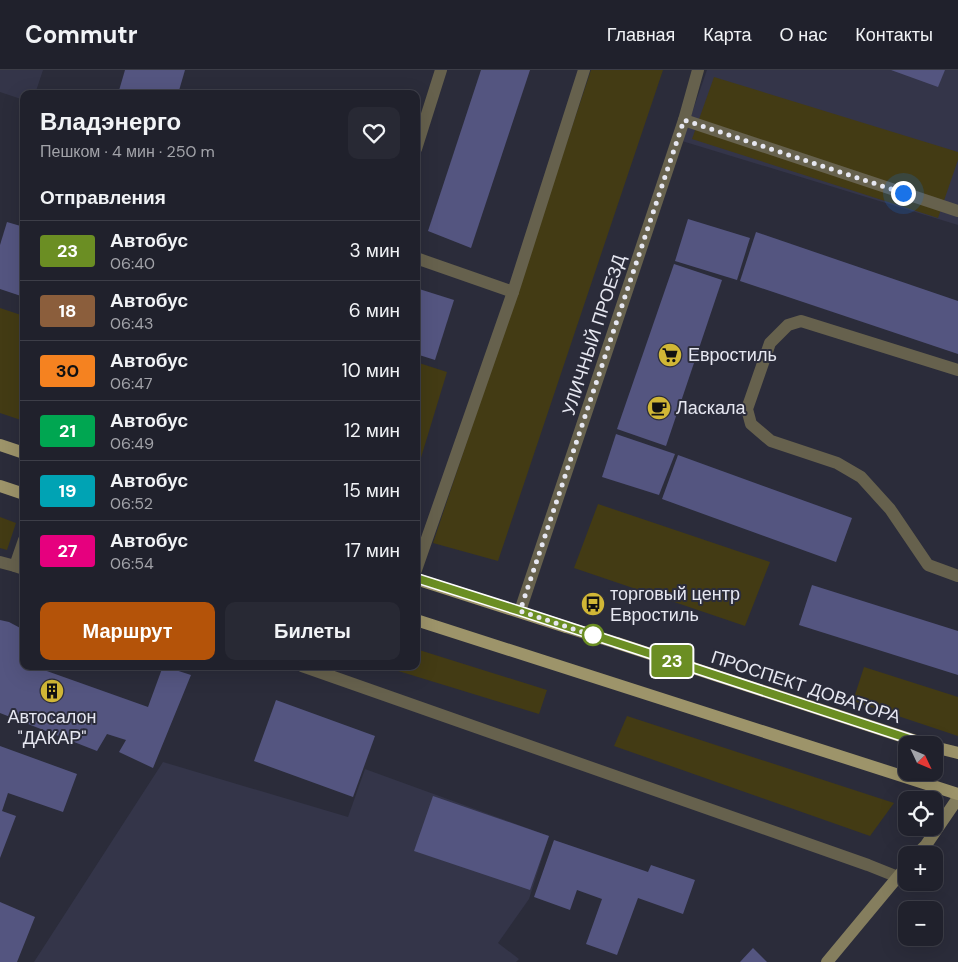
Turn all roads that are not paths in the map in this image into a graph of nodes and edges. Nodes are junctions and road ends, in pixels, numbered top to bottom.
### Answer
1 (440, 70) edge
2 (584, 70) edge
3 (698, 70) edge
4 (684, 120) junction
5 (420, 136) edge
6 (958, 211) edge
7 (420, 259) edge
8 (512, 292) junction
9 (958, 370) edge
10 (0, 445) edge
11 (20, 451) edge
12 (0, 486) edge
13 (20, 493) edge
14 (420, 558) edge
15 (0, 562) edge
16 (19, 568) edge
17 (958, 576) edge
18 (420, 579) edge
19 (520, 611) junction
20 (420, 621) edge
21 (566, 627) joint
22 (617, 643) joint
23 (313, 670) edge
24 (901, 736) edge
25 (943, 750) edge
26 (958, 754) edge
27 (958, 794) edge
28 (958, 798) edge
29 (925, 846) edge
30 (898, 871) edge
31 (898, 877) edge
32 (827, 962) edge

1 - 5 street
2 - 8 street
3 - 4 street, УЛИЧНЫЙ ПРОЕЗД
4 - 6 street
4 - 19 street, УЛИЧНЫЙ ПРОЕЗД
7 - 8 street
8 - 14 street
9 - 17 street
10 - 11 main road
12 - 13 main road
15 - 16 street
18 - 19 main road, ПРОСПЕКТ ДОВАТОРА
19 - 21 main road, ПРОСПЕКТ ДОВАТОРА
20 - 27 main road
21 - 22 street, ПРОСПЕКТ ДОВАТОРА
22 - 24 main road, ПРОСПЕКТ ДОВАТОРА
23 - 30 street
25 - 26 main road
28 - 29 street
31 - 32 street

